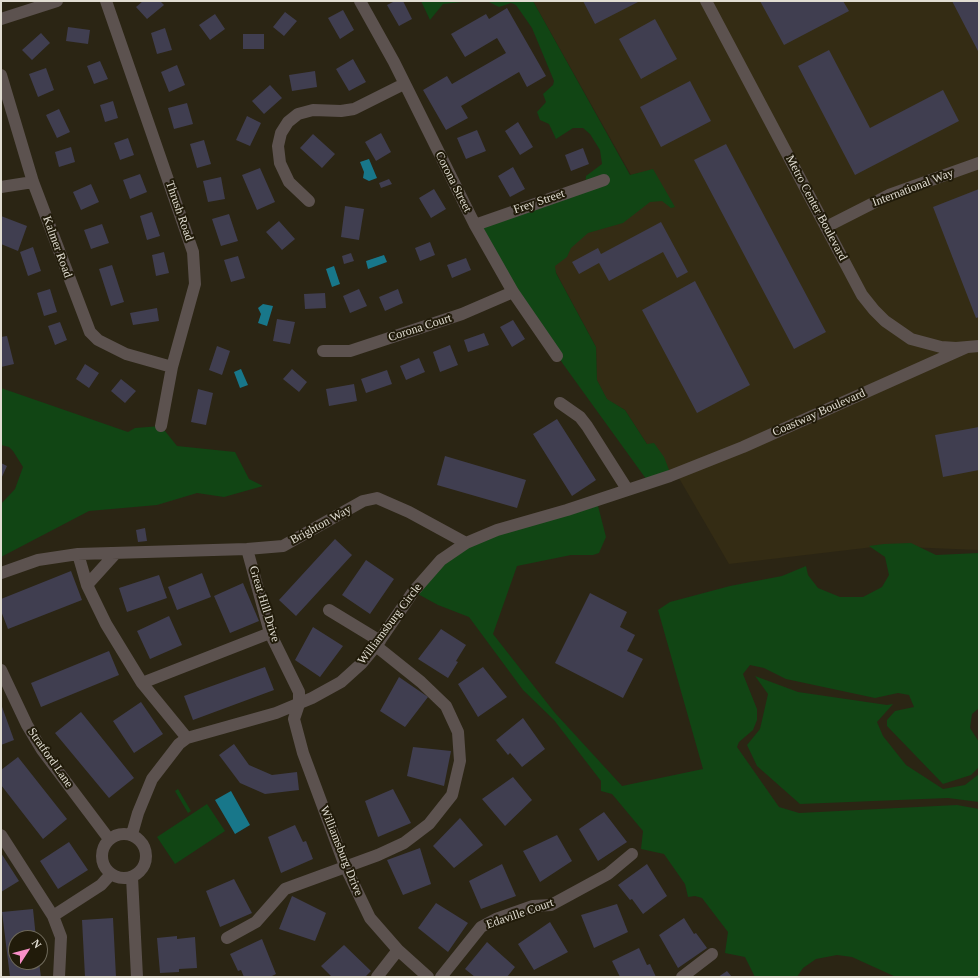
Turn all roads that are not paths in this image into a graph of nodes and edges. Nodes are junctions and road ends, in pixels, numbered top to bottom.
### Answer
1 (57, 1) edge
2 (106, 1) edge
3 (360, 1) edge
4 (706, 1) edge
5 (1, 19) edge
6 (1, 75) edge
7 (404, 84) junction
8 (979, 163) edge
9 (604, 180) dead end
10 (33, 182) junction
11 (1, 187) edge
12 (309, 201) dead end
13 (475, 225) junction
14 (826, 227) junction
15 (514, 292) junction
16 (979, 346) edge
17 (967, 347) junction
18 (323, 351) dead end
19 (557, 356) dead end
20 (172, 367) junction
21 (560, 403) dead end
22 (161, 426) dead end
23 (670, 476) joint
24 (627, 489) junction
25 (466, 543) junction
26 (247, 549) junction
27 (116, 553) junction
28 (78, 554) junction
29 (1, 573) edge
30 (87, 585) junction
31 (329, 610) dead end
32 (270, 633) junction
33 (378, 644) junction
34 (1, 670) edge
35 (142, 684) junction
36 (299, 704) junction
37 (187, 738) junction
38 (132, 834) junction
39 (1, 835) edge
40 (109, 839) junction
41 (632, 854) dead end
42 (345, 866) junction
43 (111, 874) junction
44 (132, 877) junction
45 (52, 916) junction
46 (227, 938) dead end
47 (398, 950) junction
48 (712, 954) dead end
49 (59, 977) edge
50 (137, 977) edge
51 (377, 977) edge
52 (428, 977) edge
53 (441, 977) edge
54 (682, 977) edge

1 - 5 street
2 - 20 street, Thrush Road
3 - 7 street, Corona Street
4 - 14 street, Metro Center Boulevard
6 - 10 street, Kalmer Road
7 - 12 street
7 - 13 street, Corona Street
8 - 14 street, International Way
9 - 13 street, Frey Street
10 - 11 street
10 - 20 street, Kalmer Road
13 - 15 street, Corona Street
14 - 17 street, Metro Center Boulevard
15 - 18 street, Corona Court
15 - 19 street, Corona Street
16 - 17 street, Metro Center Boulevard
17 - 23 street, Coastway Boulevard
20 - 22 street, Thrush Road
21 - 24 street
23 - 24 street, Williamsburg Circle
24 - 25 street, Williamsburg Circle
25 - 26 street, Brighton Way
25 - 33 street, Williamsburg Circle
26 - 27 street, Brighton Way
26 - 32 street, Great Hill Drive
27 - 28 street, Brighton Way
27 - 30 street
28 - 29 street, Brighton Way
28 - 30 street
30 - 35 street
31 - 33 street
32 - 35 street
32 - 36 street, Great Hill Drive
33 - 36 street, Williamsburg Circle
33 - 42 street
34 - 40 street, Stratford Lane
35 - 37 street
36 - 37 street, Williamsburg Circle
36 - 42 street, Williamsburg Drive
37 - 38 street, Williamsburg Circle
38 - 40 street
38 - 44 street
39 - 45 street
40 - 43 street
41 - 53 street, Edaville Court
42 - 46 street
42 - 47 street, Williamsburg Drive
43 - 44 street
43 - 45 street
44 - 50 street
45 - 49 street
47 - 51 street
47 - 52 street, Williamsburg Drive
48 - 54 street

